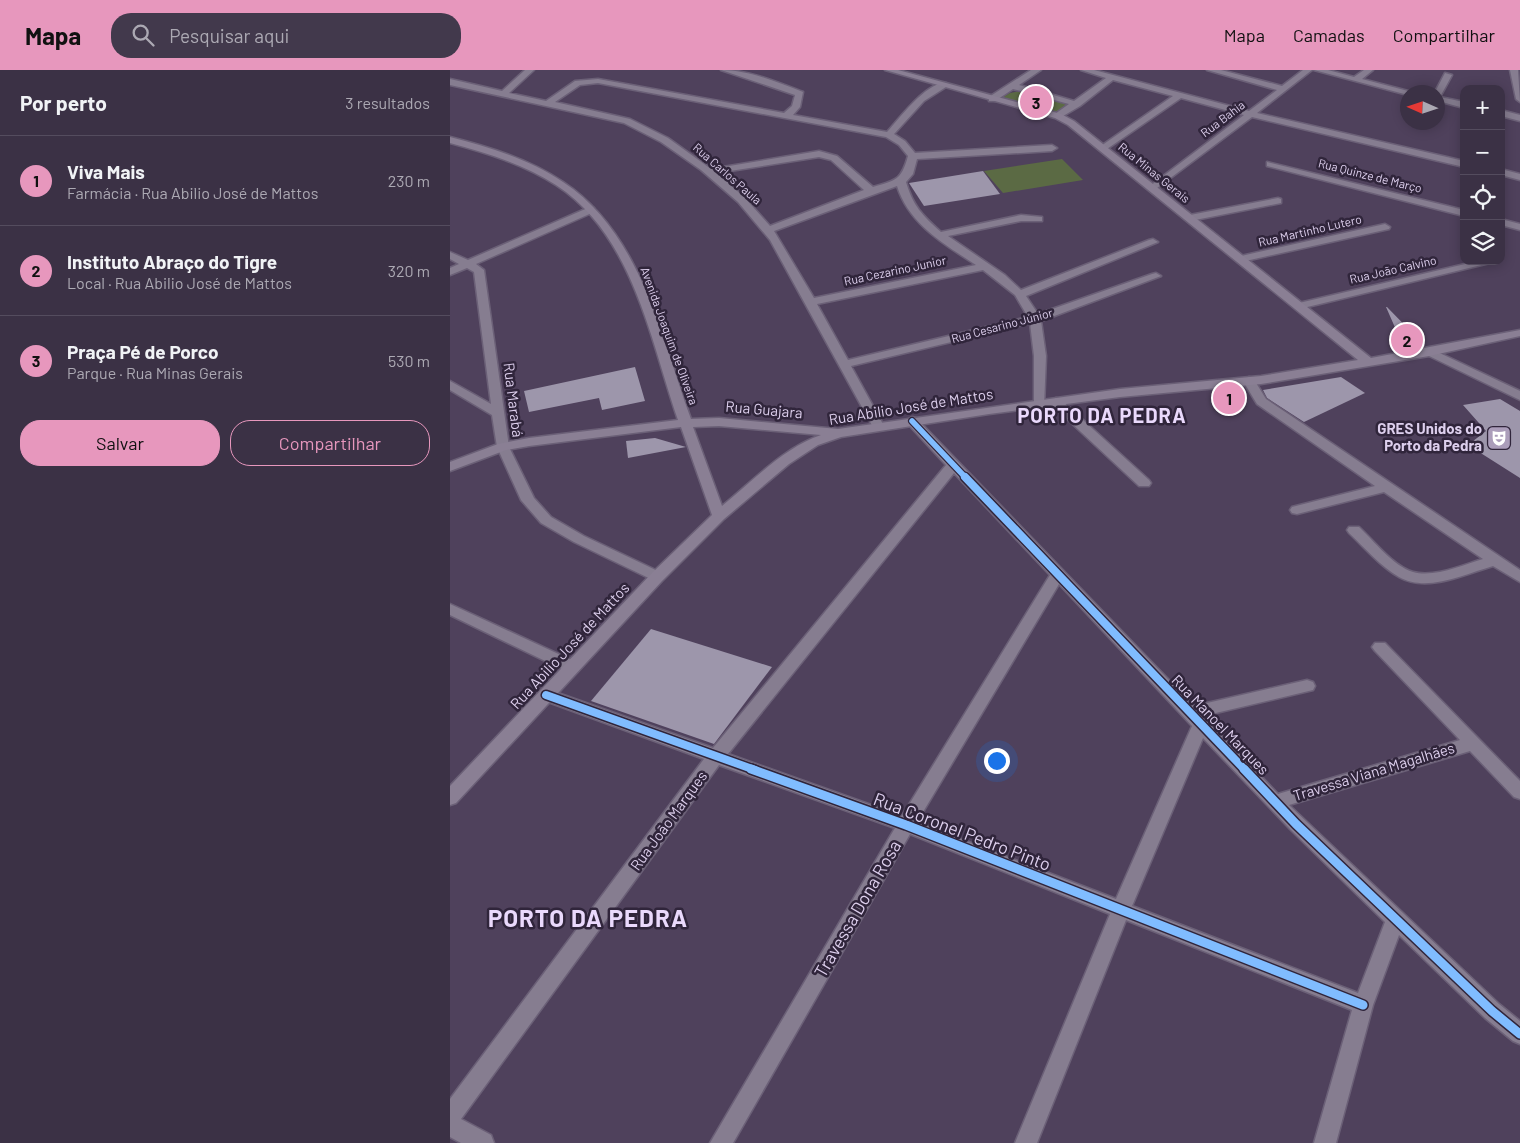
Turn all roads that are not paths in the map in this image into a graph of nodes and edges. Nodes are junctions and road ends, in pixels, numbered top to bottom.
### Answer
1 (530, 70) edge
2 (725, 70) edge
3 (889, 70) edge
4 (1037, 70) edge
5 (1085, 70) edge
6 (1211, 70) edge
7 (1308, 70) edge
8 (1318, 70) edge
9 (1369, 70) edge
10 (1514, 70) edge
11 (1448, 75) dead end
12 (1111, 78) junction
13 (1355, 80) junction
14 (450, 82) edge
15 (943, 85) junction
16 (1443, 85) edge
17 (1012, 86) junction
18 (1284, 89) junction
19 (1400, 90) edge
20 (505, 92) junction
21 (1179, 96) junction
22 (992, 98) junction
23 (1520, 99) edge
24 (1445, 101) edge
25 (548, 102) junction
26 (1077, 104) junction
27 (1460, 104) edge
28 (1251, 114) junction
29 (1505, 114) edge
30 (786, 116) junction
31 (1058, 116) junction
32 (1520, 118) edge
33 (889, 135) junction
34 (451, 142) edge
35 (1052, 148) dead end
36 (1104, 148) junction
37 (913, 156) junction
38 (1460, 163) edge
39 (1270, 164) dead end
40 (708, 172) junction
41 (1505, 173) edge
42 (1520, 177) edge
43 (901, 182) junction
44 (1153, 188) junction
45 (871, 190) junction
46 (1278, 201) dead end
47 (590, 210) junction
48 (1460, 212) edge
49 (1038, 218) dead end
50 (1190, 218) junction
51 (1505, 223) edge
52 (1385, 227) dead end
53 (1520, 227) edge
54 (768, 230) junction
55 (940, 235) junction
56 (1153, 242) dead end
57 (450, 255) edge
58 (1240, 259) junction
59 (469, 264) junction
60 (1476, 265) edge
61 (985, 266) junction
62 (450, 272) edge
63 (1156, 276) dead end
64 (1020, 294) junction
65 (811, 302) junction
66 (1299, 306) junction
67 (1035, 319) junction
68 (1520, 333) edge
69 (1430, 352) junction
70 (1368, 362) junction
71 (845, 364) junction
72 (1249, 381) junction
73 (450, 385) edge
74 (1520, 396) edge
75 (1056, 402) junction
76 (1040, 404) junction
77 (499, 414) junction
78 (912, 422) junction
79 (686, 423) junction
80 (878, 426) junction
81 (839, 433) junction
82 (503, 447) junction
83 (954, 464) junction
84 (450, 467) edge
85 (1144, 483) dead end
86 (1386, 487) junction
87 (1297, 510) dead end
88 (719, 516) junction
89 (1354, 530) dead end
90 (1495, 560) junction
91 (1058, 574) junction
92 (1520, 576) edge
93 (657, 577) junction
94 (450, 609) edge
95 (1380, 647) dead end
96 (572, 667) junction
97 (1307, 686) dead end
98 (546, 695) junction
99 (1195, 718) junction
100 (1474, 743) junction
101 (717, 755) junction
102 (1520, 792) edge
103 (450, 798) edge
104 (1275, 802) junction
105 (906, 825) junction
106 (1121, 910) junction
107 (1396, 920) junction
108 (1363, 1005) junction
109 (1520, 1034) edge
110 (450, 1117) edge
111 (450, 1126) edge
112 (483, 1143) edge
113 (721, 1143) edge
114 (1026, 1143) edge
115 (1325, 1143) edge

1 - 20 street
2 - 30 street
3 - 15 main road, Rua Minas Gerais
4 - 17 street
5 - 12 street
6 - 18 street
7 - 18 street, Rua Bahia
8 - 13 street
9 - 13 street
10 - 23 street
11 - 16 street
12 - 21 street
12 - 26 street
13 - 19 street
14 - 20 street, Rua Carlos Paula
15 - 22 main road, Rua Minas Gerais
15 - 33 street
17 - 22 street
17 - 26 street
18 - 28 street, Rua Bahia
20 - 25 street, Rua Carlos Paula
21 - 28 street
21 - 36 street
22 - 31 main road, Rua Minas Gerais
24 - 27 street
25 - 30 street
25 - 40 street, Rua Carlos Paula
26 - 31 street
28 - 38 street
28 - 44 street, Rua Bahia
29 - 32 street
30 - 33 street
31 - 36 main road, Rua Minas Gerais
33 - 37 street
34 - 47 main road, Avenida Joaquim de Oliveira
35 - 37 street
36 - 44 main road, Rua Minas Gerais
37 - 43 street
39 - 48 street, Rua Quinze de Março
40 - 45 street
40 - 54 street, Rua Carlos Paula
41 - 42 street
43 - 45 street
43 - 55 street
44 - 50 main road, Rua Minas Gerais
45 - 54 street
46 - 50 street
47 - 59 street
47 - 79 main road, Avenida Joaquim de Oliveira
49 - 55 street
50 - 58 main road, Rua Minas Gerais
51 - 53 street
52 - 58 street, Rua Martinho Lutero
54 - 65 street, Rua Carlos Paula
55 - 61 street
56 - 64 street
57 - 59 street
58 - 66 main road, Rua Minas Gerais
59 - 62 street
59 - 77 street, Rua Marabá
60 - 66 street, Rua João Calvino
61 - 64 street
61 - 65 street, Rua Cezarino Junior
63 - 67 street, Rua Cesarino Júnior
64 - 67 street
65 - 71 street, Rua Carlos Paula
66 - 70 main road, Rua Minas Gerais
67 - 71 street, Rua Cesarino Júnior
67 - 76 street
68 - 69 main road, Rua Abilio José de Mattos
69 - 70 main road, Rua Abilio José de Mattos
69 - 74 street
70 - 72 main road, Rua Abilio José de Mattos
71 - 80 street, Rua Carlos Paula
72 - 75 main road, Rua Abilio José de Mattos
72 - 86 street
73 - 77 street
75 - 76 main road, Rua Abilio José de Mattos
75 - 85 street
76 - 78 main road, Rua Abilio José de Mattos
77 - 82 street, Rua Marabá
78 - 80 main road, Rua Abilio José de Mattos
78 - 83 street, Rua Manoel Marques
79 - 81 main road, Rua Guajara
79 - 82 main road, Rua Guajara
79 - 88 main road, Avenida Joaquim de Oliveira
80 - 81 main road, Rua Abilio José de Mattos
81 - 88 main road, Rua Abilio José de Mattos
82 - 84 main road, Rua Guajara
82 - 93 street, Rua Marabá
83 - 91 street, Rua Manoel Marques
83 - 101 street, Rua João Marques
86 - 87 street
86 - 90 street
88 - 93 main road, Rua Abilio José de Mattos
89 - 90 street
90 - 92 street
91 - 99 street, Rua Manoel Marques
91 - 105 street, Travessa Dona Rosa
93 - 96 main road, Rua Abilio José de Mattos
94 - 96 street
95 - 100 street
96 - 98 main road, Rua Abilio José de Mattos
97 - 99 street
98 - 101 street, Rua Coronel Pedro Pinto
98 - 103 main road, Rua Abilio José de Mattos
99 - 104 street, Rua Manoel Marques
99 - 106 street
100 - 102 street
100 - 104 street, Travessa Viana Magalhães
101 - 105 street, Rua Coronel Pedro Pinto
101 - 110 street, Rua João Marques
104 - 107 street, Rua Manoel Marques
105 - 106 street, Rua Coronel Pedro Pinto
105 - 113 street, Travessa Dona Rosa
106 - 108 street, Rua Coronel Pedro Pinto
106 - 114 street
107 - 108 street
107 - 109 street, Rua Manoel Marques
108 - 115 street
111 - 112 street

